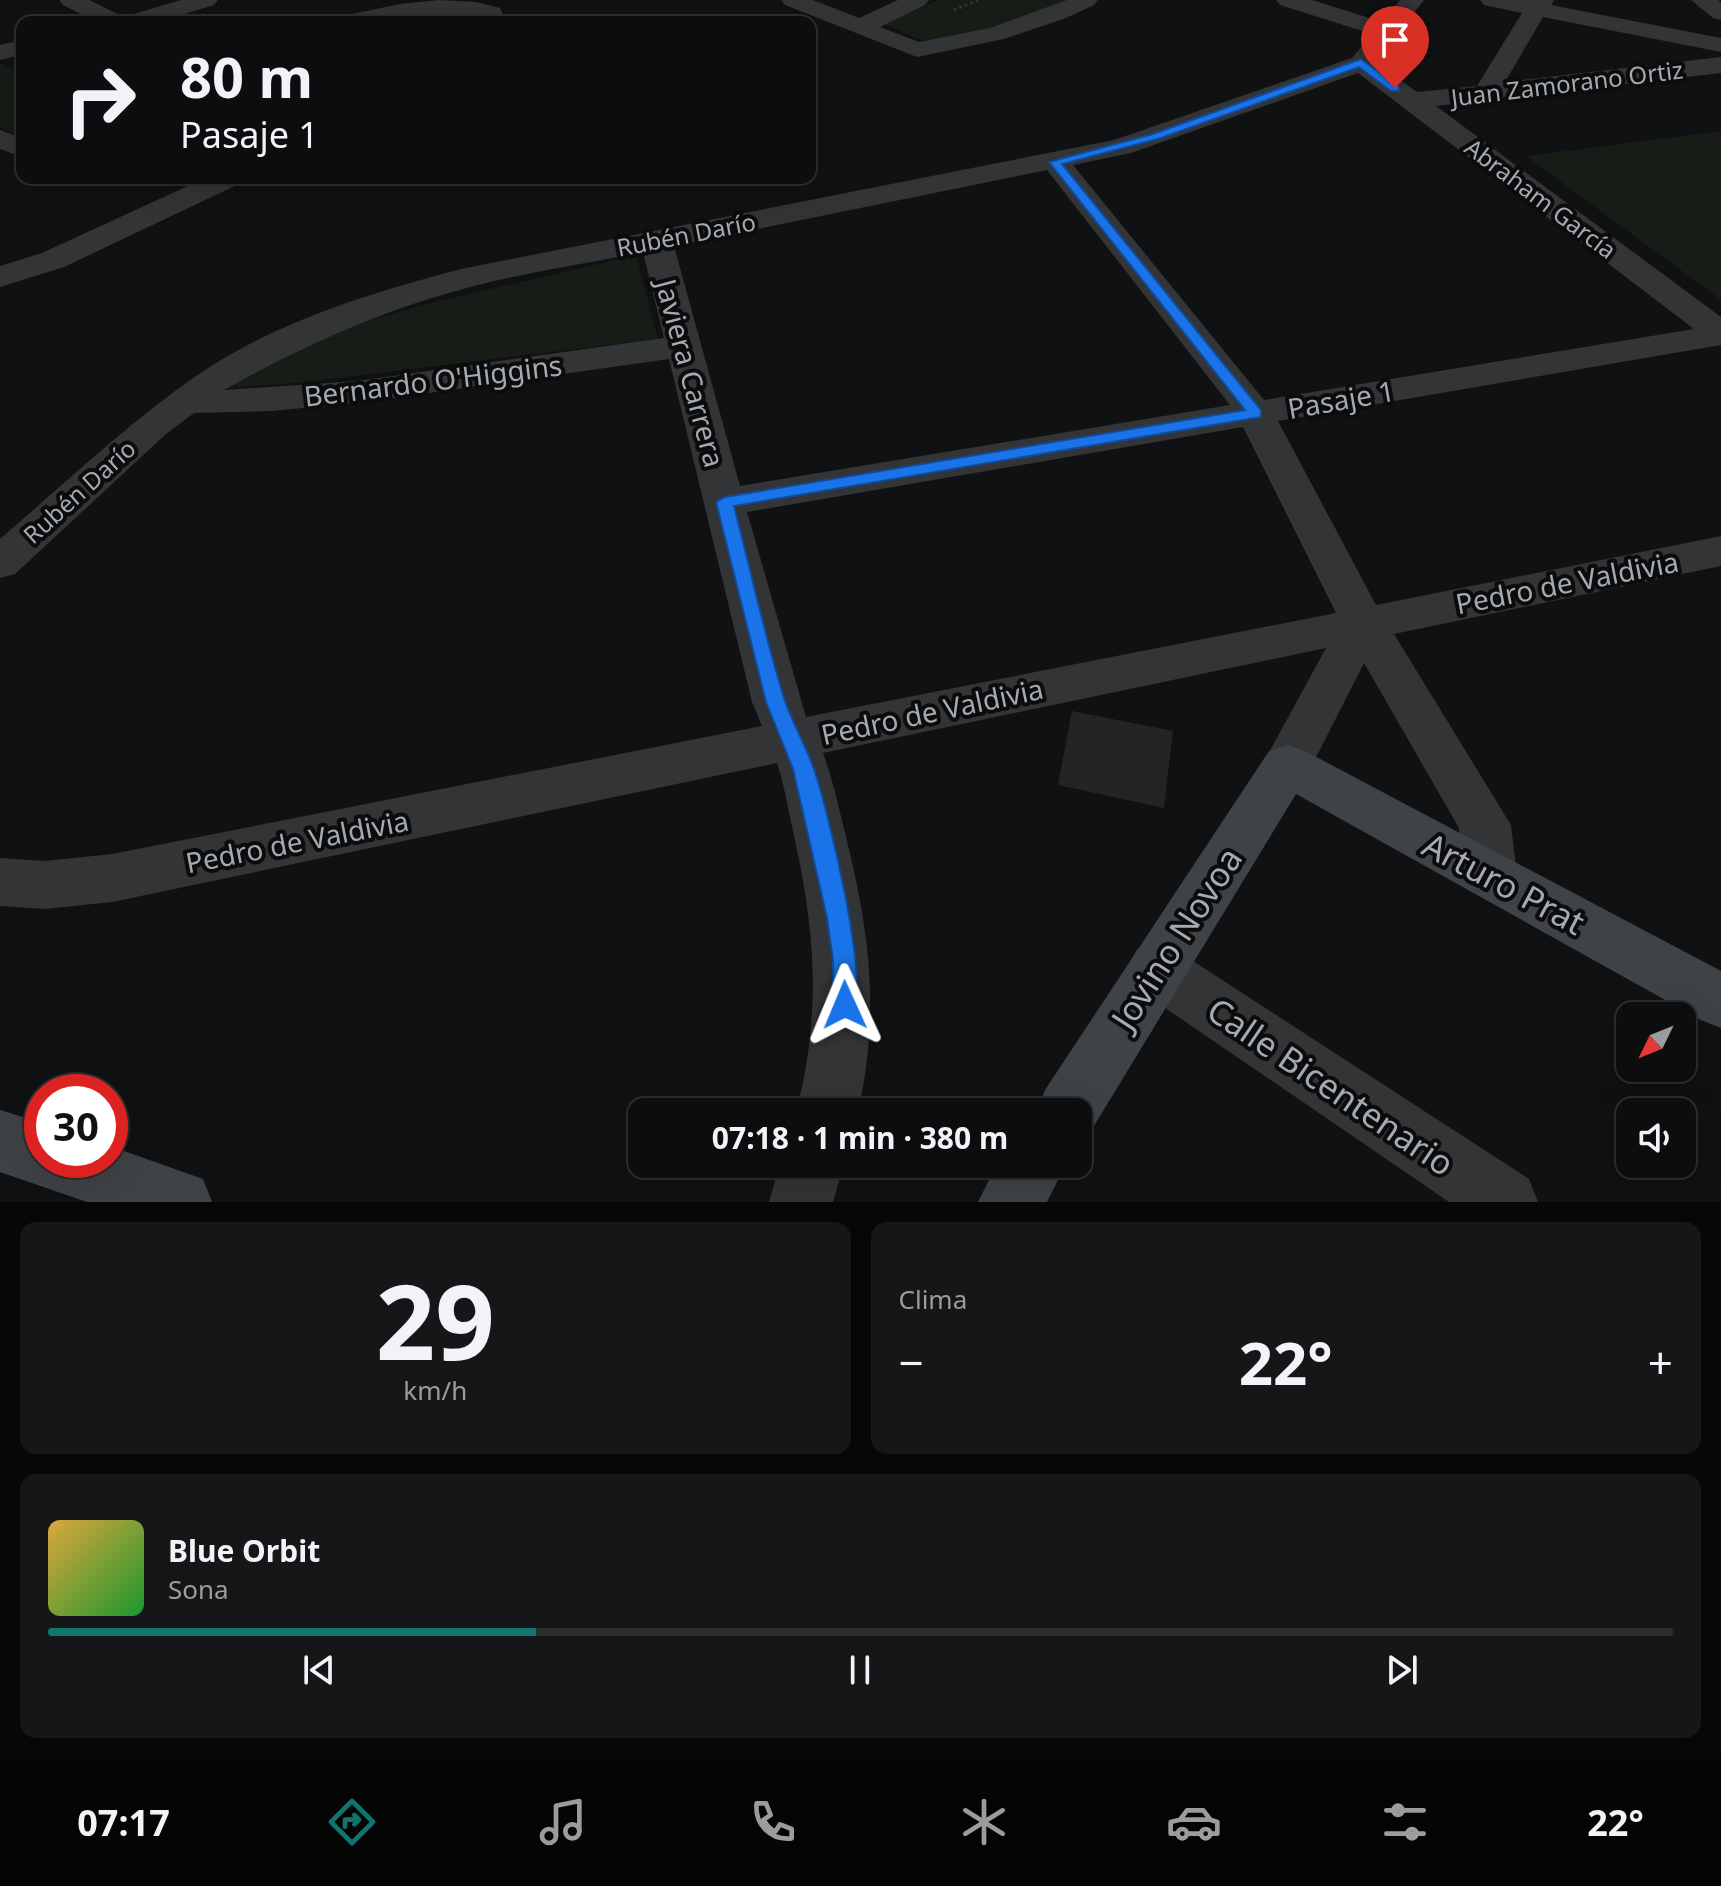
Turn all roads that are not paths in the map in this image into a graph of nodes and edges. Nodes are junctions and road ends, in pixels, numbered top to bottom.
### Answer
1 (71, 0) edge
2 (206, 0) edge
3 (457, 0) edge
4 (793, 0) edge
5 (917, 0) edge
6 (1086, 0) edge
7 (1288, 0) edge
8 (1412, 0) edge
9 (1492, 0) edge
10 (1703, 0) edge
11 (1539, 4) edge
12 (1721, 13) edge
13 (105, 16) edge
14 (137, 16) edge
15 (369, 16) edge
16 (491, 16) edge
17 (860, 27) junction
18 (1387, 31) junction
19 (1721, 45) edge
20 (1361, 63) junction
21 (1721, 65) edge
22 (1485, 93) junction
23 (1412, 101) junction
24 (1055, 162) junction
25 (216, 184) edge
26 (656, 239) junction
27 (5, 279) edge
28 (1721, 334) edge
29 (684, 346) junction
30 (182, 402) junction
31 (1255, 413) junction
32 (725, 502) junction
33 (1721, 551) edge
34 (0, 563) edge
35 (1363, 622) junction
36 (792, 740) junction
37 (1287, 765) junction
38 (1490, 875) junction
39 (0, 882) edge
40 (1156, 969) junction
41 (1721, 1001) edge
42 (830, 1098) edge
43 (1076, 1098) edge
44 (0, 1141) edge
45 (24, 1149) edge
46 (110, 1178) edge
47 (808, 1178) edge
48 (1025, 1178) edge
49 (180, 1202) edge
50 (801, 1202) edge
51 (1010, 1202) edge
52 (1506, 1202) edge

1 - 13 street
2 - 14 street
3 - 15 street
3 - 16 street
4 - 17 street
5 - 17 street
6 - 17 street
7 - 18 street
8 - 18 street
9 - 11 street
10 - 12 street
11 - 19 street
11 - 22 street
18 - 20 street
20 - 23 street, Abraham García
20 - 24 street, Rubén Darío
21 - 22 street, Juan Zamorano Ortiz
22 - 23 street, Juan Zamorano Ortiz
23 - 28 street, Abraham García
24 - 26 street, Rubén Darío
24 - 31 street
25 - 27 street
26 - 29 street, Javiera Carrera
26 - 30 street, Rubén Darío
28 - 31 street, Pasaje 1
29 - 30 street, Bernardo O'Higgins
29 - 32 street, Javiera Carrera
30 - 34 street, Rubén Darío
31 - 32 street, Pasaje 1
31 - 35 street
32 - 36 street, Javiera Carrera
33 - 35 street, Pedro de Valdivia
35 - 36 street, Pedro de Valdivia
35 - 37 street
35 - 38 street
36 - 39 street, Pedro de Valdivia
36 - 42 street, Javiera Carrera
37 - 38 street, Arturo Prat
37 - 40 street, Jovino Novoa
38 - 41 street, Arturo Prat
40 - 43 street, Jovino Novoa
40 - 52 street, Calle Bicentenario
44 - 45 street
46 - 49 street
47 - 50 street
48 - 51 street

